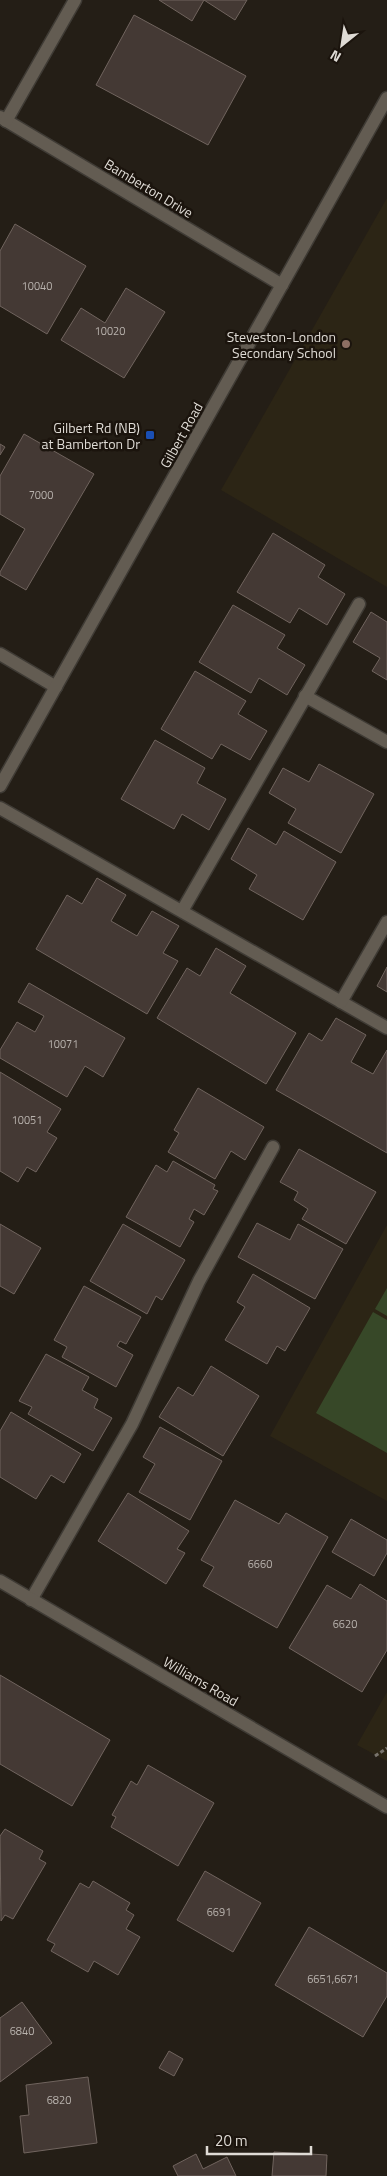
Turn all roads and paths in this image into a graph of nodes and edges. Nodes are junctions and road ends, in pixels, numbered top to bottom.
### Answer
1 (75, 0) edge
2 (387, 98) edge
3 (3, 119) edge
4 (282, 284) junction
5 (358, 604) dead end
6 (0, 654) edge
7 (56, 687) junction
8 (305, 696) junction
9 (387, 742) edge
10 (0, 786) edge
11 (0, 808) edge
12 (182, 911) junction
13 (387, 922) edge
14 (341, 1002) junction
15 (387, 1028) edge
16 (273, 1147) dead end
17 (0, 1581) edge
18 (31, 1600) junction
19 (387, 1748) edge
20 (375, 1756) dead end
21 (387, 1807) edge

1 - 3 street
2 - 4 street, Gilbert Road
3 - 4 street, Bamberton Drive
4 - 7 street, Gilbert Road
5 - 8 street
6 - 7 street
7 - 10 street, Gilbert Road
8 - 9 street
8 - 12 street
11 - 12 street
12 - 14 street
13 - 14 street
14 - 15 street
16 - 18 street
17 - 18 street, Williams Road
18 - 21 street, Williams Road
19 - 20 path

